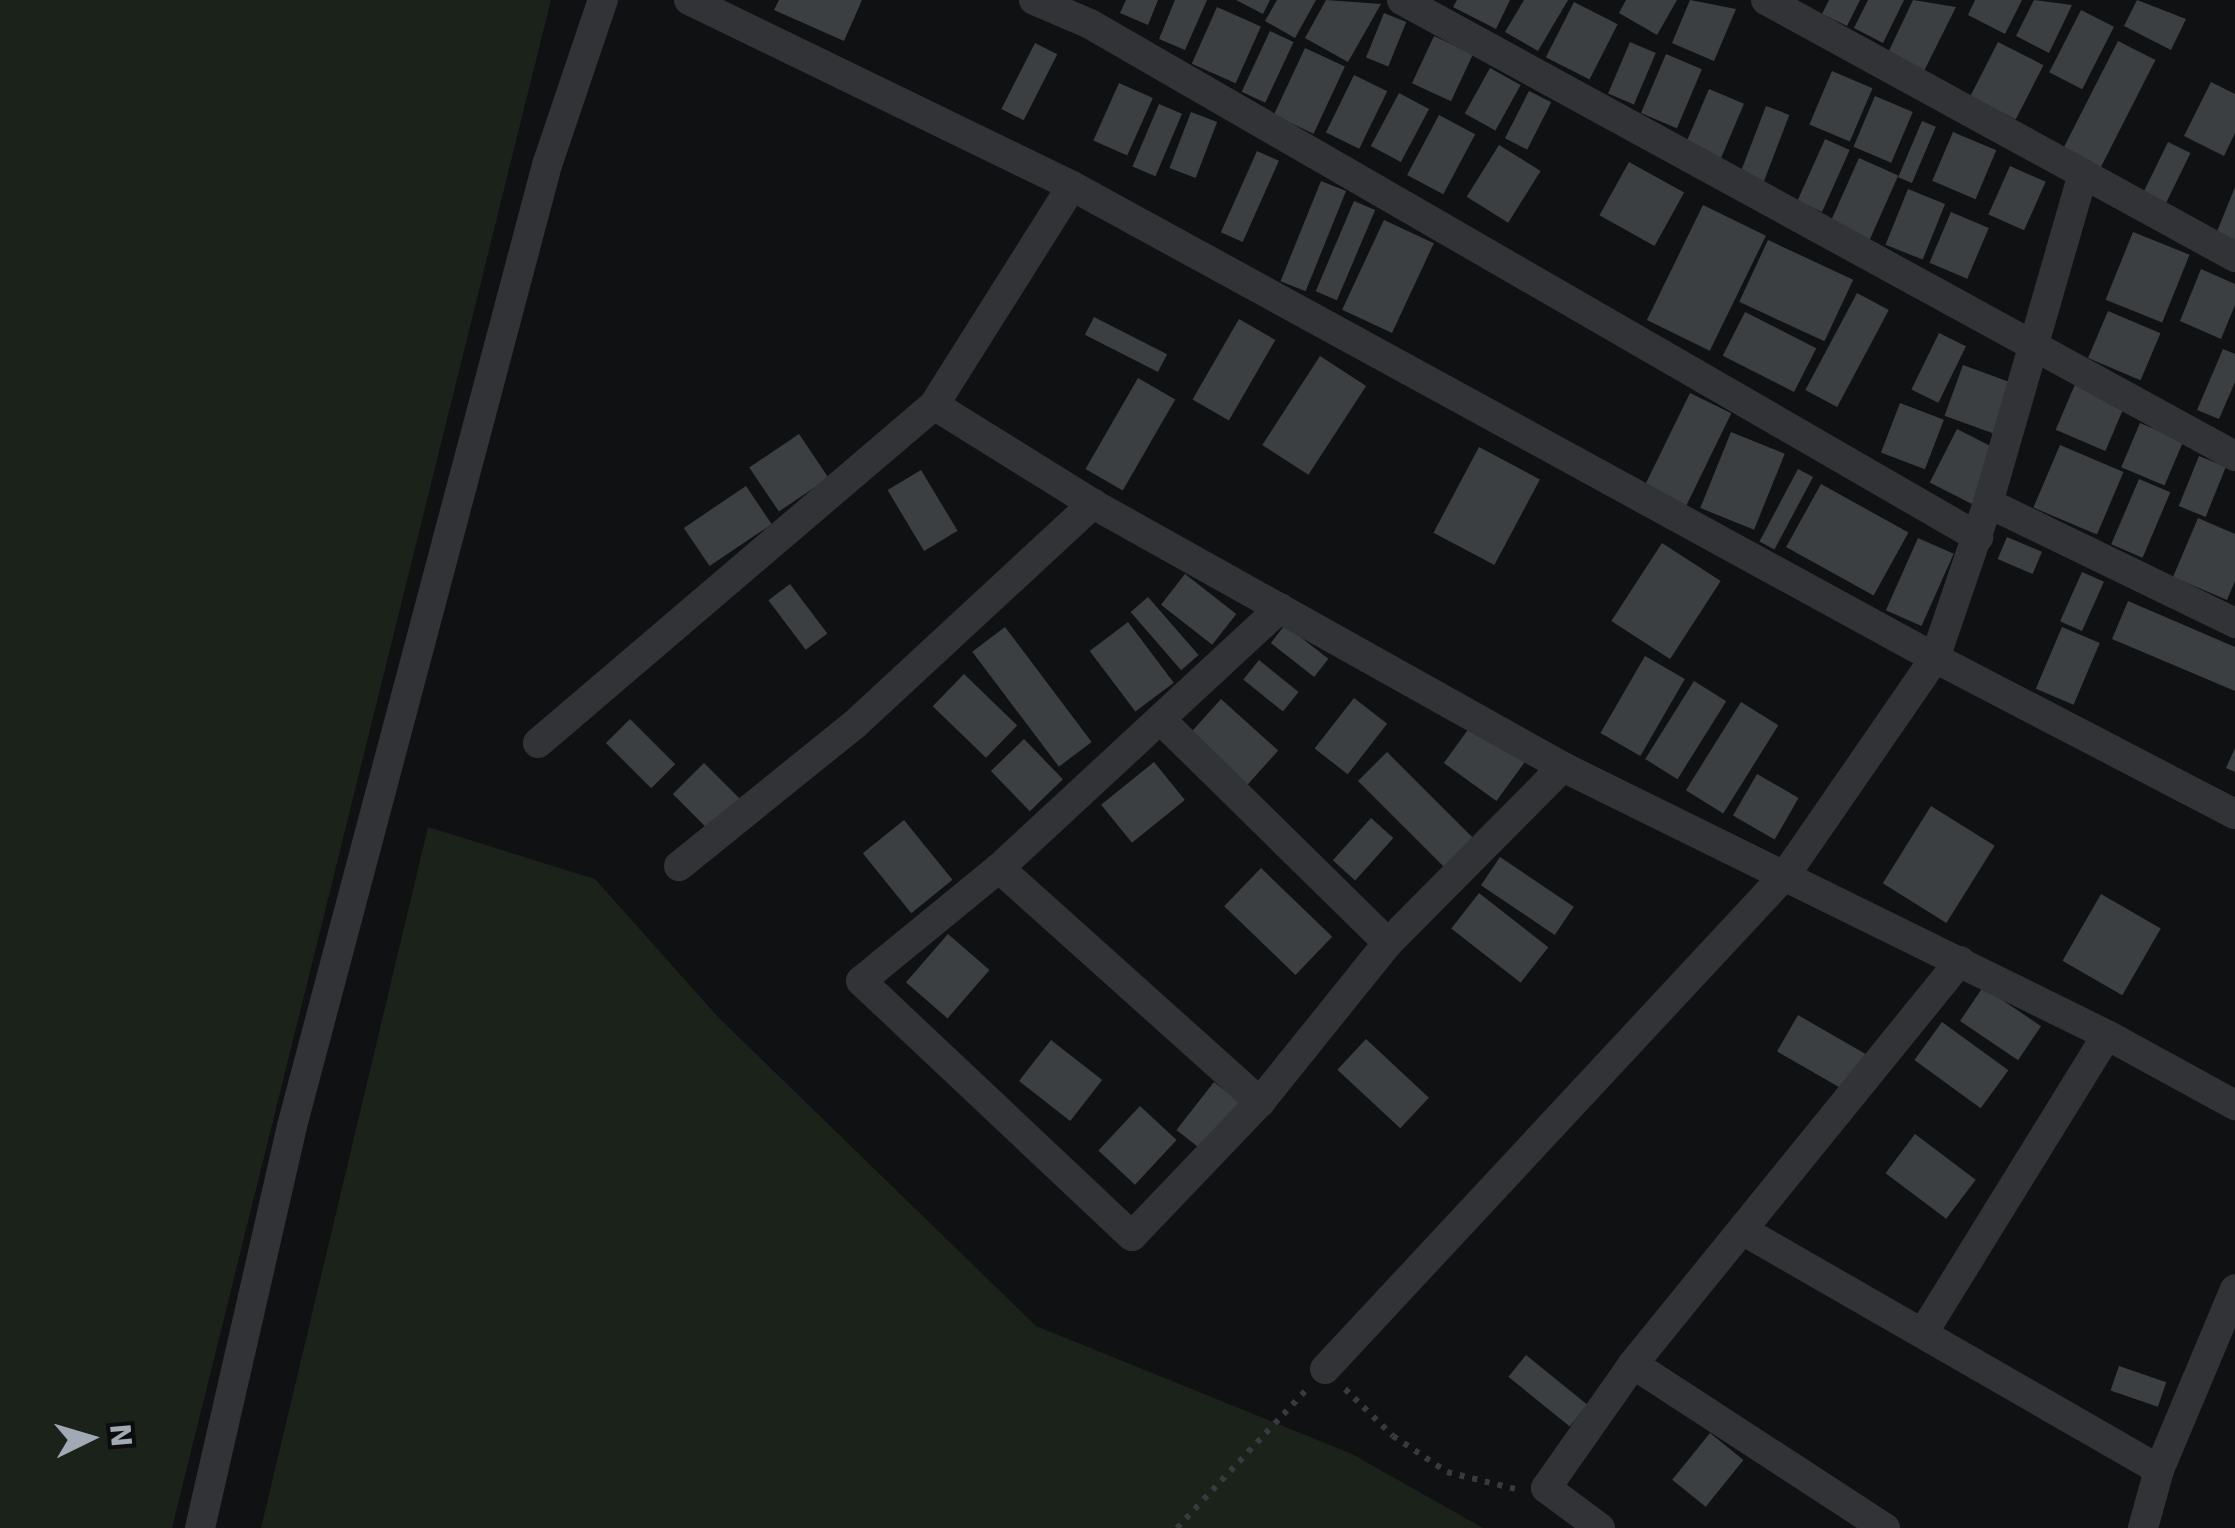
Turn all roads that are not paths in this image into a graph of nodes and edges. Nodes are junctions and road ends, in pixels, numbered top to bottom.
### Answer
1 (603, 0) edge
2 (689, 0) edge
3 (1034, 0) edge
4 (1402, 0) edge
5 (1766, 0) edge
6 (2083, 173) junction
7 (1072, 186) junction
8 (2235, 257) edge
9 (2034, 345) junction
10 (934, 406) junction
11 (2235, 456) edge
12 (1988, 503) junction
13 (1092, 504) junction
14 (1978, 537) junction
15 (1280, 608) junction
16 (2235, 624) edge
17 (1935, 658) junction
18 (1161, 720) junction
19 (538, 743) dead end
20 (1564, 767) junction
21 (2235, 814) edge
22 (679, 866) dead end
23 (999, 868) junction
24 (1786, 874) junction
25 (1388, 943) junction
26 (1960, 961) junction
27 (2107, 1035) junction
28 (1260, 1102) junction
29 (2235, 1105) edge
30 (1744, 1231) junction
31 (2235, 1289) edge
32 (1923, 1333) junction
33 (1633, 1364) junction
34 (1325, 1369) road end
35 (2159, 1470) junction
36 (200, 1528) edge
37 (1600, 1528) edge
38 (1885, 1528) edge
39 (2143, 1528) edge

1 - 36 street
2 - 7 street
3 - 14 street
4 - 9 street
5 - 6 street
6 - 8 street
6 - 9 street
7 - 10 street
7 - 17 street
9 - 11 street
9 - 12 street
10 - 13 street
10 - 19 street
12 - 14 street
12 - 16 street
13 - 15 street
13 - 22 street
14 - 17 street
15 - 18 street
15 - 20 street
17 - 21 street
17 - 24 street
18 - 23 street
18 - 25 street
20 - 24 street
20 - 25 street
23 - 28 street
23 - 28 street
24 - 26 street
24 - 34 street
25 - 28 street
26 - 27 street
26 - 30 street
27 - 29 street
27 - 32 street
30 - 32 street
30 - 33 street
31 - 35 street
32 - 35 street
33 - 37 street
33 - 38 street
35 - 39 street

